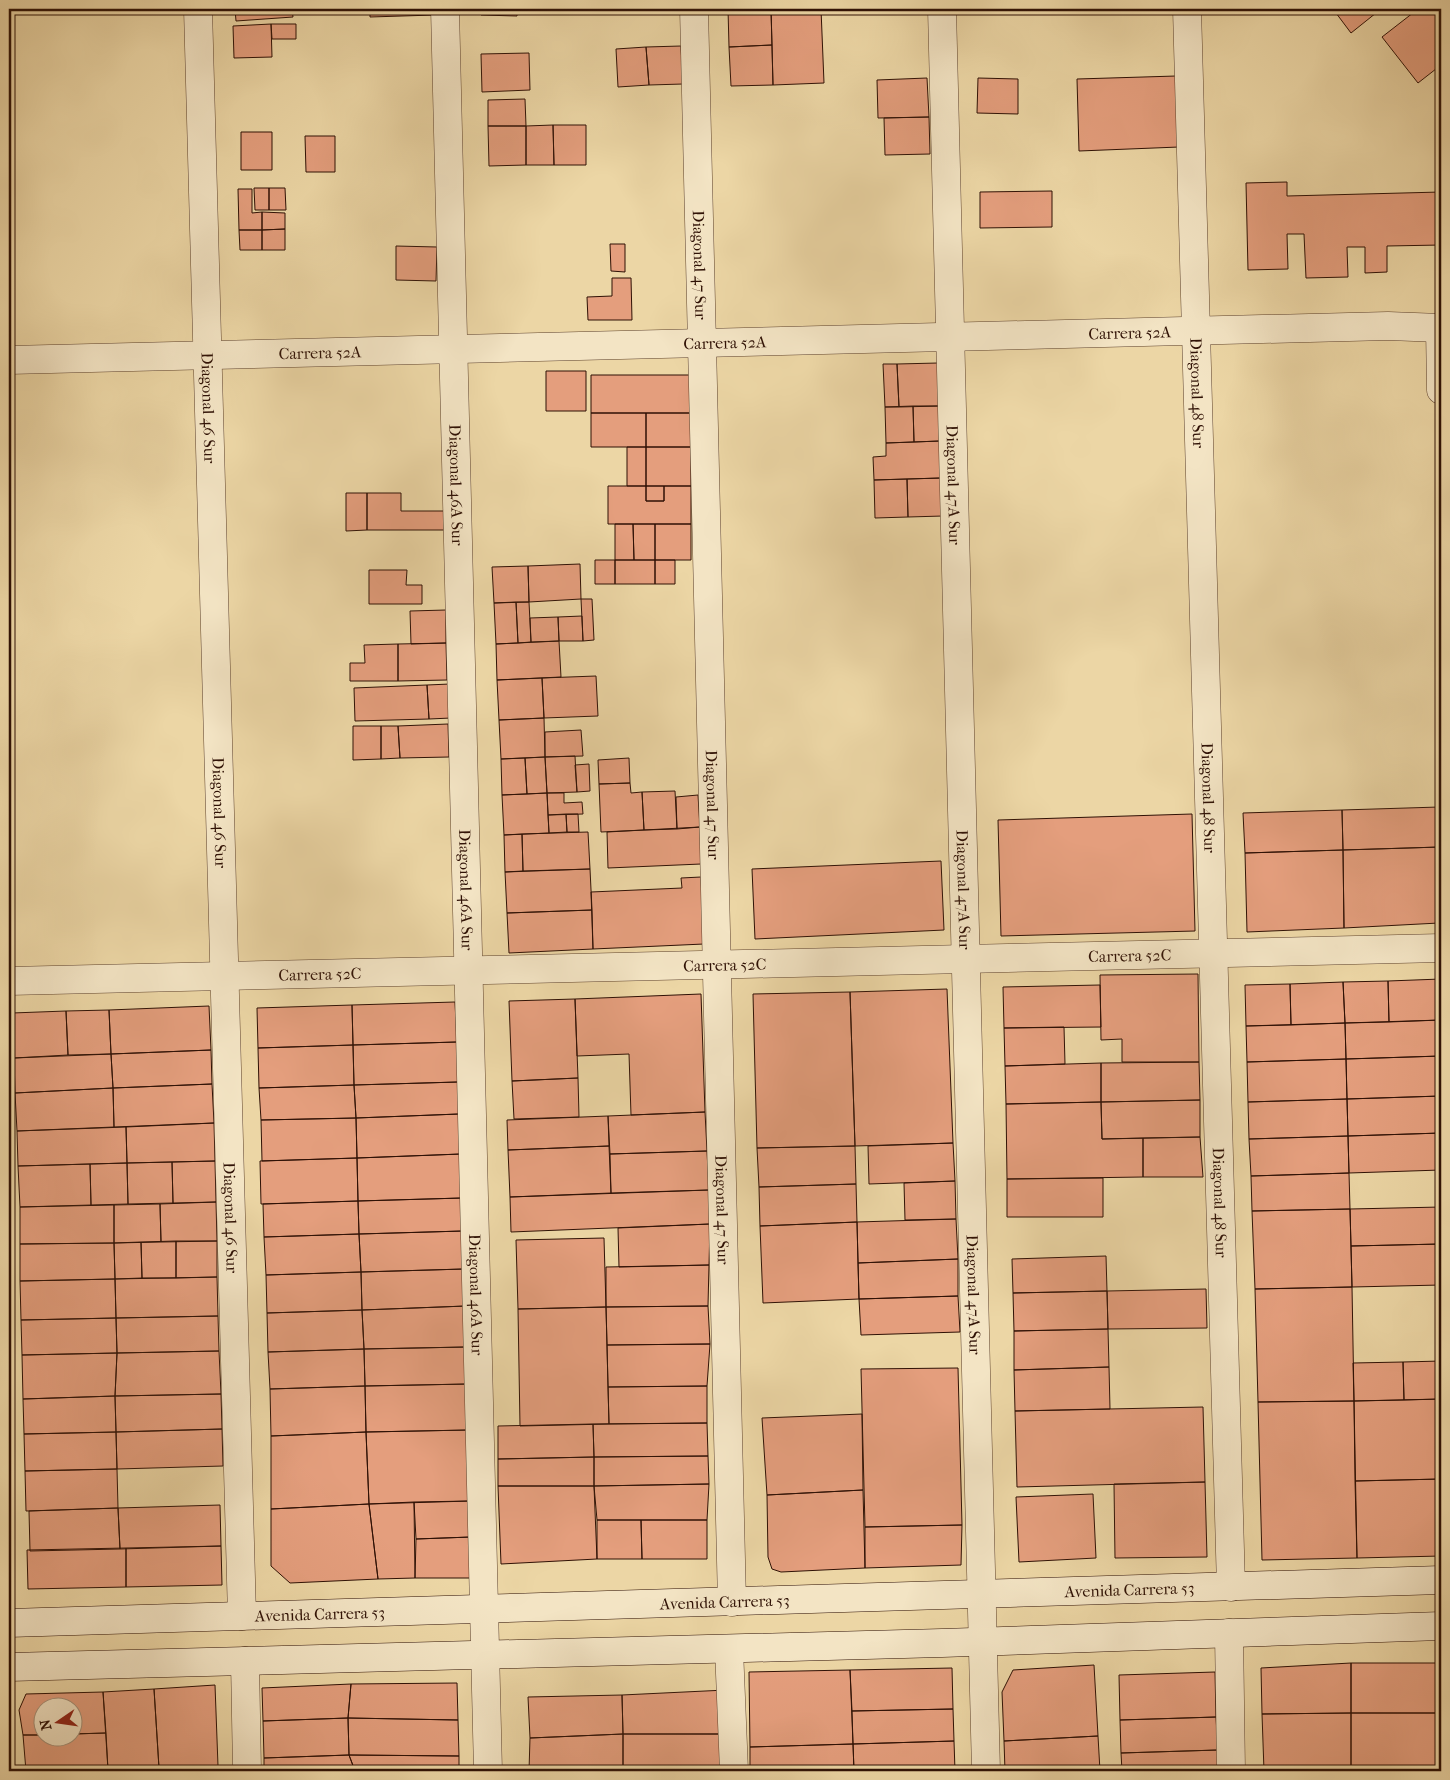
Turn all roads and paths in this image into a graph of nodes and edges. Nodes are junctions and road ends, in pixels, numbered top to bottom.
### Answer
1 (198, 9) edge
2 (445, 9) edge
3 (694, 9) edge
4 (942, 9) edge
5 (1187, 9) edge
6 (1440, 328) edge
7 (1196, 331) junction
8 (950, 337) junction
9 (702, 343) junction
10 (453, 349) junction
11 (208, 355) junction
12 (9, 360) edge
13 (1441, 390) edge
14 (1441, 948) edge
15 (1214, 953) junction
16 (966, 959) junction
17 (717, 965) junction
18 (468, 970) junction
19 (224, 976) junction
20 (9, 981) edge
21 (1441, 1580) edge
22 (1231, 1587) junction
23 (982, 1595) junction
24 (732, 1602) junction
25 (484, 1609) junction
26 (242, 1616) junction
27 (9, 1623) edge
28 (1441, 1626) edge
29 (1229, 1633) junction
30 (983, 1642) junction
31 (729, 1648) junction
32 (485, 1654) junction
33 (245, 1660) junction
34 (9, 1667) edge
35 (247, 1771) edge
36 (488, 1771) edge
37 (734, 1771) edge
38 (986, 1771) edge
39 (1231, 1771) edge

1 - 11 street, Diagonal 46 Sur
2 - 10 street, Diagonal 46A Sur
3 - 9 street, Diagonal 47 Sur
4 - 8 street, Diagonal 47A Sur
5 - 7 street, Diagonal 48 Sur
6 - 7 street, Carrera 52A
6 - 13 street
7 - 8 street, Carrera 52A
7 - 15 street, Diagonal 48 Sur
8 - 9 street, Carrera 52A
8 - 16 street, Diagonal 47A Sur
9 - 10 street, Carrera 52A
9 - 17 street, Diagonal 47 Sur
10 - 11 street, Carrera 52A
10 - 18 street, Diagonal 46A Sur
11 - 12 street, Carrera 52A
11 - 19 street, Diagonal 46 Sur
14 - 15 street, Carrera 52C
15 - 16 street, Carrera 52C
15 - 22 street, Diagonal 48 Sur
16 - 17 street, Carrera 52C
16 - 23 street, Diagonal 47A Sur
17 - 18 street, Carrera 52C
17 - 24 street, Diagonal 47 Sur
18 - 19 street, Carrera 52C
18 - 25 street, Diagonal 46A Sur
19 - 20 street, Carrera 52C
19 - 26 street, Diagonal 46 Sur
21 - 22 street, Avenida Carrera 53
22 - 23 street, Avenida Carrera 53
23 - 24 street, Avenida Carrera 53
23 - 30 street, Diagonal 47A Sur
24 - 25 street, Avenida Carrera 53
25 - 26 street, Avenida Carrera 53
25 - 32 street, Diagonal 46A Sur
26 - 27 street, Avenida Carrera 53
28 - 29 street
29 - 30 street
29 - 39 street
30 - 31 street
30 - 38 street, Diagonal 47A Sur
31 - 32 street
31 - 37 street
32 - 33 street
32 - 36 street, Diagonal 46A Sur
33 - 34 street
33 - 35 street

